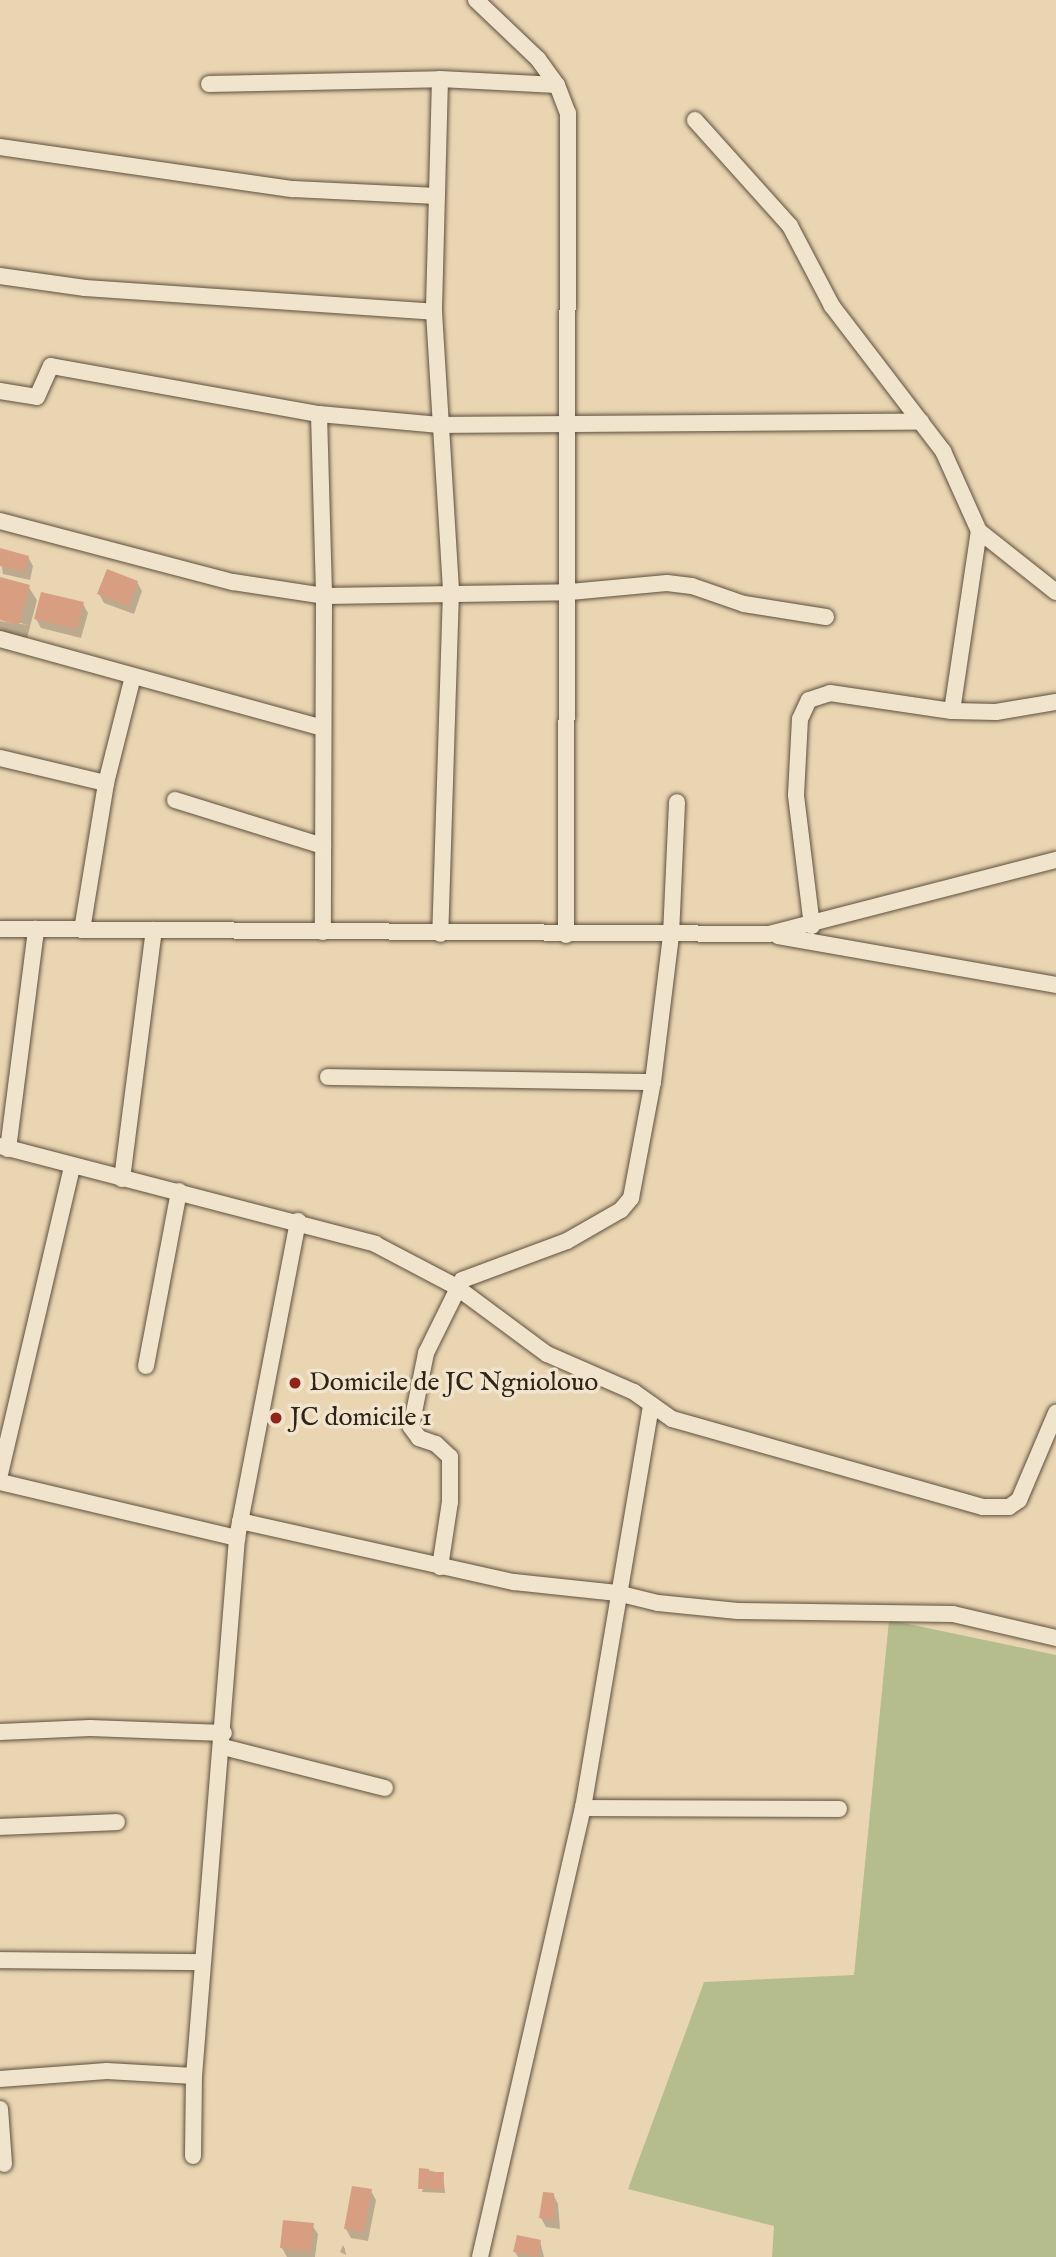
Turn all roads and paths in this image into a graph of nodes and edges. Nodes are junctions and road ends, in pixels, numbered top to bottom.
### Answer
1 (477, 0) edge
2 (440, 79) junction
3 (209, 84) dead end
4 (557, 85) junction
5 (695, 120) dead end
6 (0, 147) edge
7 (437, 196) junction
8 (0, 276) edge
9 (434, 312) junction
10 (0, 391) edge
11 (319, 414) junction
12 (921, 422) junction
13 (568, 424) junction
14 (439, 425) junction
15 (0, 521) edge
16 (979, 531) junction
17 (452, 591) junction
18 (570, 592) junction
19 (1056, 592) edge
20 (324, 596) junction
21 (826, 617) dead end
22 (0, 639) edge
23 (133, 676) junction
24 (1056, 702) edge
25 (952, 711) junction
26 (323, 728) junction
27 (0, 758) edge
28 (106, 783) junction
29 (175, 800) dead end
30 (677, 802) dead end
31 (323, 846) junction
32 (1056, 860) edge
33 (812, 926) junction
34 (0, 929) edge
35 (36, 929) junction
36 (82, 930) junction
37 (154, 930) junction
38 (323, 932) junction
39 (440, 934) junction
40 (769, 934) junction
41 (566, 935) junction
42 (671, 935) junction
43 (1056, 985) edge
44 (328, 1077) dead end
45 (653, 1082) junction
46 (4, 1148) edge
47 (72, 1166) junction
48 (122, 1179) junction
49 (179, 1191) junction
50 (298, 1221) junction
51 (455, 1286) junction
52 (146, 1366) dead end
53 (651, 1405) junction
54 (1056, 1413) edge
55 (0, 1474) edge
56 (0, 1482) edge
57 (240, 1521) junction
58 (237, 1538) junction
59 (440, 1567) junction
60 (617, 1593) junction
61 (1056, 1638) edge
62 (0, 1732) edge
63 (223, 1740) junction
64 (385, 1788) dead end
65 (583, 1808) junction
66 (839, 1809) dead end
67 (117, 1822) dead end
68 (0, 1827) edge
69 (0, 1961) edge
70 (202, 1962) junction
71 (194, 2076) junction
72 (0, 2079) edge
73 (0, 2109) edge
74 (193, 2156) dead end
75 (4, 2164) dead end
76 (480, 2257) edge

1 - 4 street
2 - 3 street
2 - 4 street
2 - 7 street
4 - 13 street
5 - 12 street
6 - 7 street
7 - 9 street
8 - 9 street
9 - 14 street
10 - 11 street
11 - 14 street
11 - 20 street
12 - 13 street
12 - 16 street
13 - 14 street
13 - 18 street
14 - 17 street
15 - 20 street
16 - 19 street
16 - 25 street
17 - 18 street
17 - 20 street
17 - 39 street
18 - 21 street
18 - 41 street
20 - 26 street
22 - 23 street
23 - 26 street
23 - 28 street
24 - 25 street
25 - 33 street
26 - 31 street
27 - 28 street
28 - 36 street
29 - 31 street
30 - 42 street
31 - 38 street
32 - 33 street
33 - 40 street
34 - 35 street
35 - 36 street
35 - 46 street
36 - 37 street
37 - 38 street
37 - 48 street
38 - 39 street
39 - 41 street
40 - 42 street
40 - 43 street
41 - 42 street
42 - 45 street
44 - 45 street
45 - 51 street
46 - 47 street
47 - 48 street
47 - 55 street
48 - 49 street
49 - 50 street
49 - 52 street
50 - 51 street
50 - 57 street
51 - 53 street
51 - 59 street
53 - 54 street
53 - 60 street
56 - 58 street
57 - 58 street
57 - 59 street
58 - 63 street
59 - 60 street
60 - 61 street
60 - 65 street
62 - 63 street
63 - 64 street
63 - 70 street
65 - 66 street
65 - 76 street
67 - 68 street
69 - 70 street
70 - 71 street
71 - 72 street
71 - 74 street
73 - 75 street

